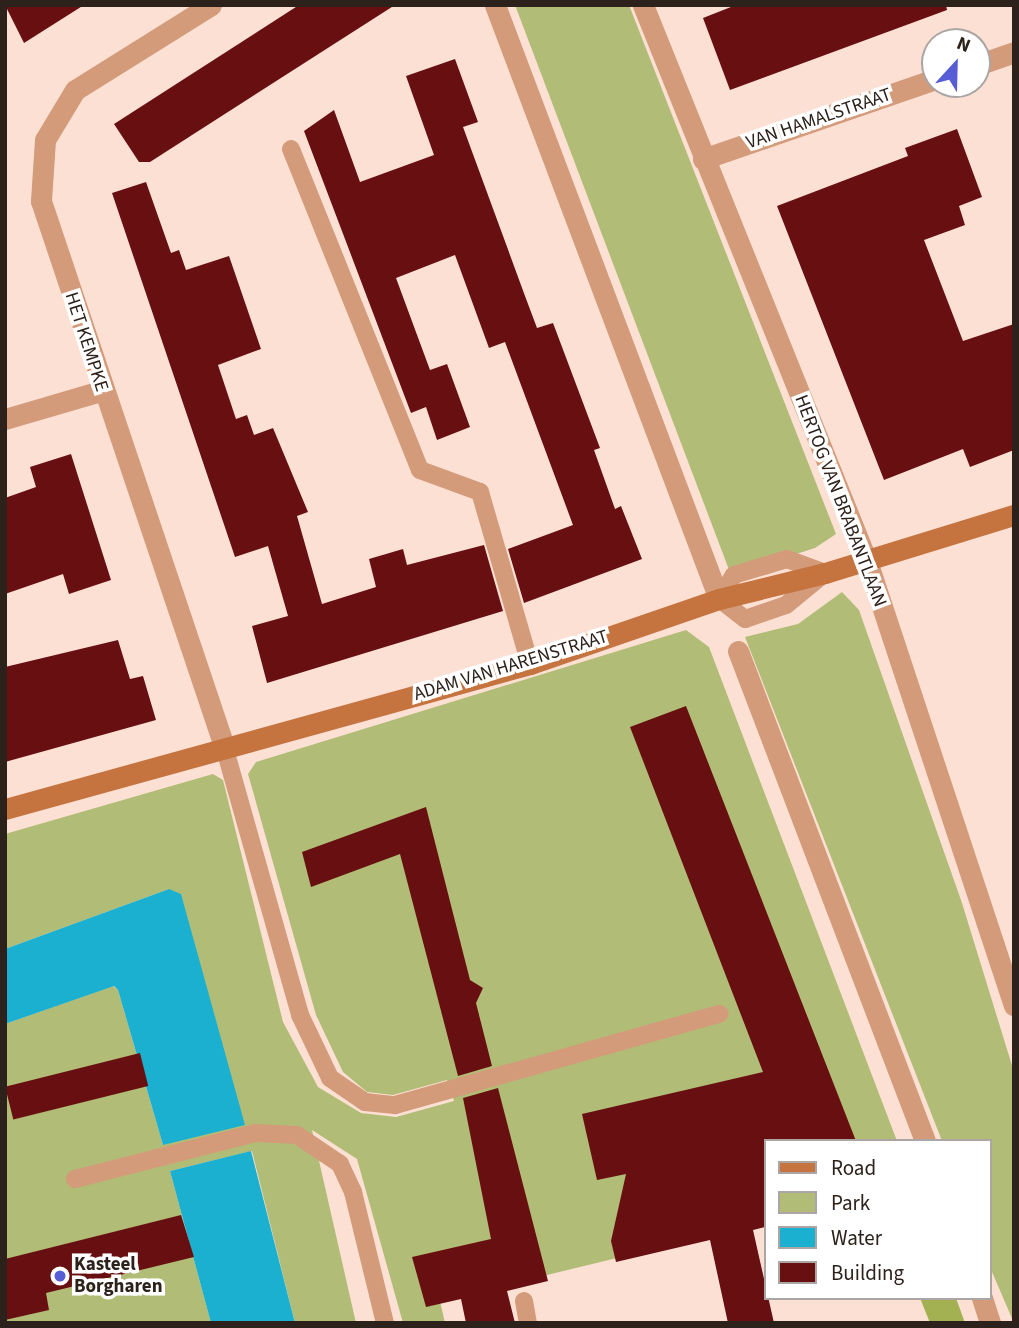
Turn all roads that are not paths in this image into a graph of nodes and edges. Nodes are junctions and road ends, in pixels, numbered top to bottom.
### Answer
1 (211, 5) edge
2 (495, 5) edge
3 (643, 5) edge
4 (1014, 52) edge
5 (991, 60) edge
6 (921, 84) edge
7 (291, 149) dead end
8 (703, 159) junction
9 (101, 391) junction
10 (5, 419) edge
11 (1014, 515) edge
12 (867, 561) junction
13 (719, 599) junction
14 (738, 651) dead end
15 (530, 664) junction
16 (224, 746) junction
17 (5, 809) edge
18 (1014, 1005) edge
19 (719, 1014) dead end
20 (924, 1139) edge
21 (75, 1179) dead end
22 (983, 1300) edge
23 (524, 1301) dead end
24 (385, 1323) edge
25 (528, 1323) edge
26 (990, 1323) edge

1 - 9 street, HET KEMPKE
2 - 13 street
3 - 8 street, HERTOG VAN BRABANTLAAN
4 - 5 street
6 - 8 street, VAN HAMALSTRAAT
7 - 15 lane
8 - 12 street, HERTOG VAN BRABANTLAAN
9 - 10 street
9 - 16 street, HET KEMPKE
11 - 12 street, ADAM VAN HARENSTRAAT
12 - 13 street, ADAM VAN HARENSTRAAT
12 - 18 street, HERTOG VAN BRABANTLAAN
13 - 15 street, ADAM VAN HARENSTRAAT
14 - 20 street
15 - 16 street, ADAM VAN HARENSTRAAT
16 - 17 street, ADAM VAN HARENSTRAAT
16 - 19 lane
21 - 24 lane
22 - 26 street
23 - 25 lane

